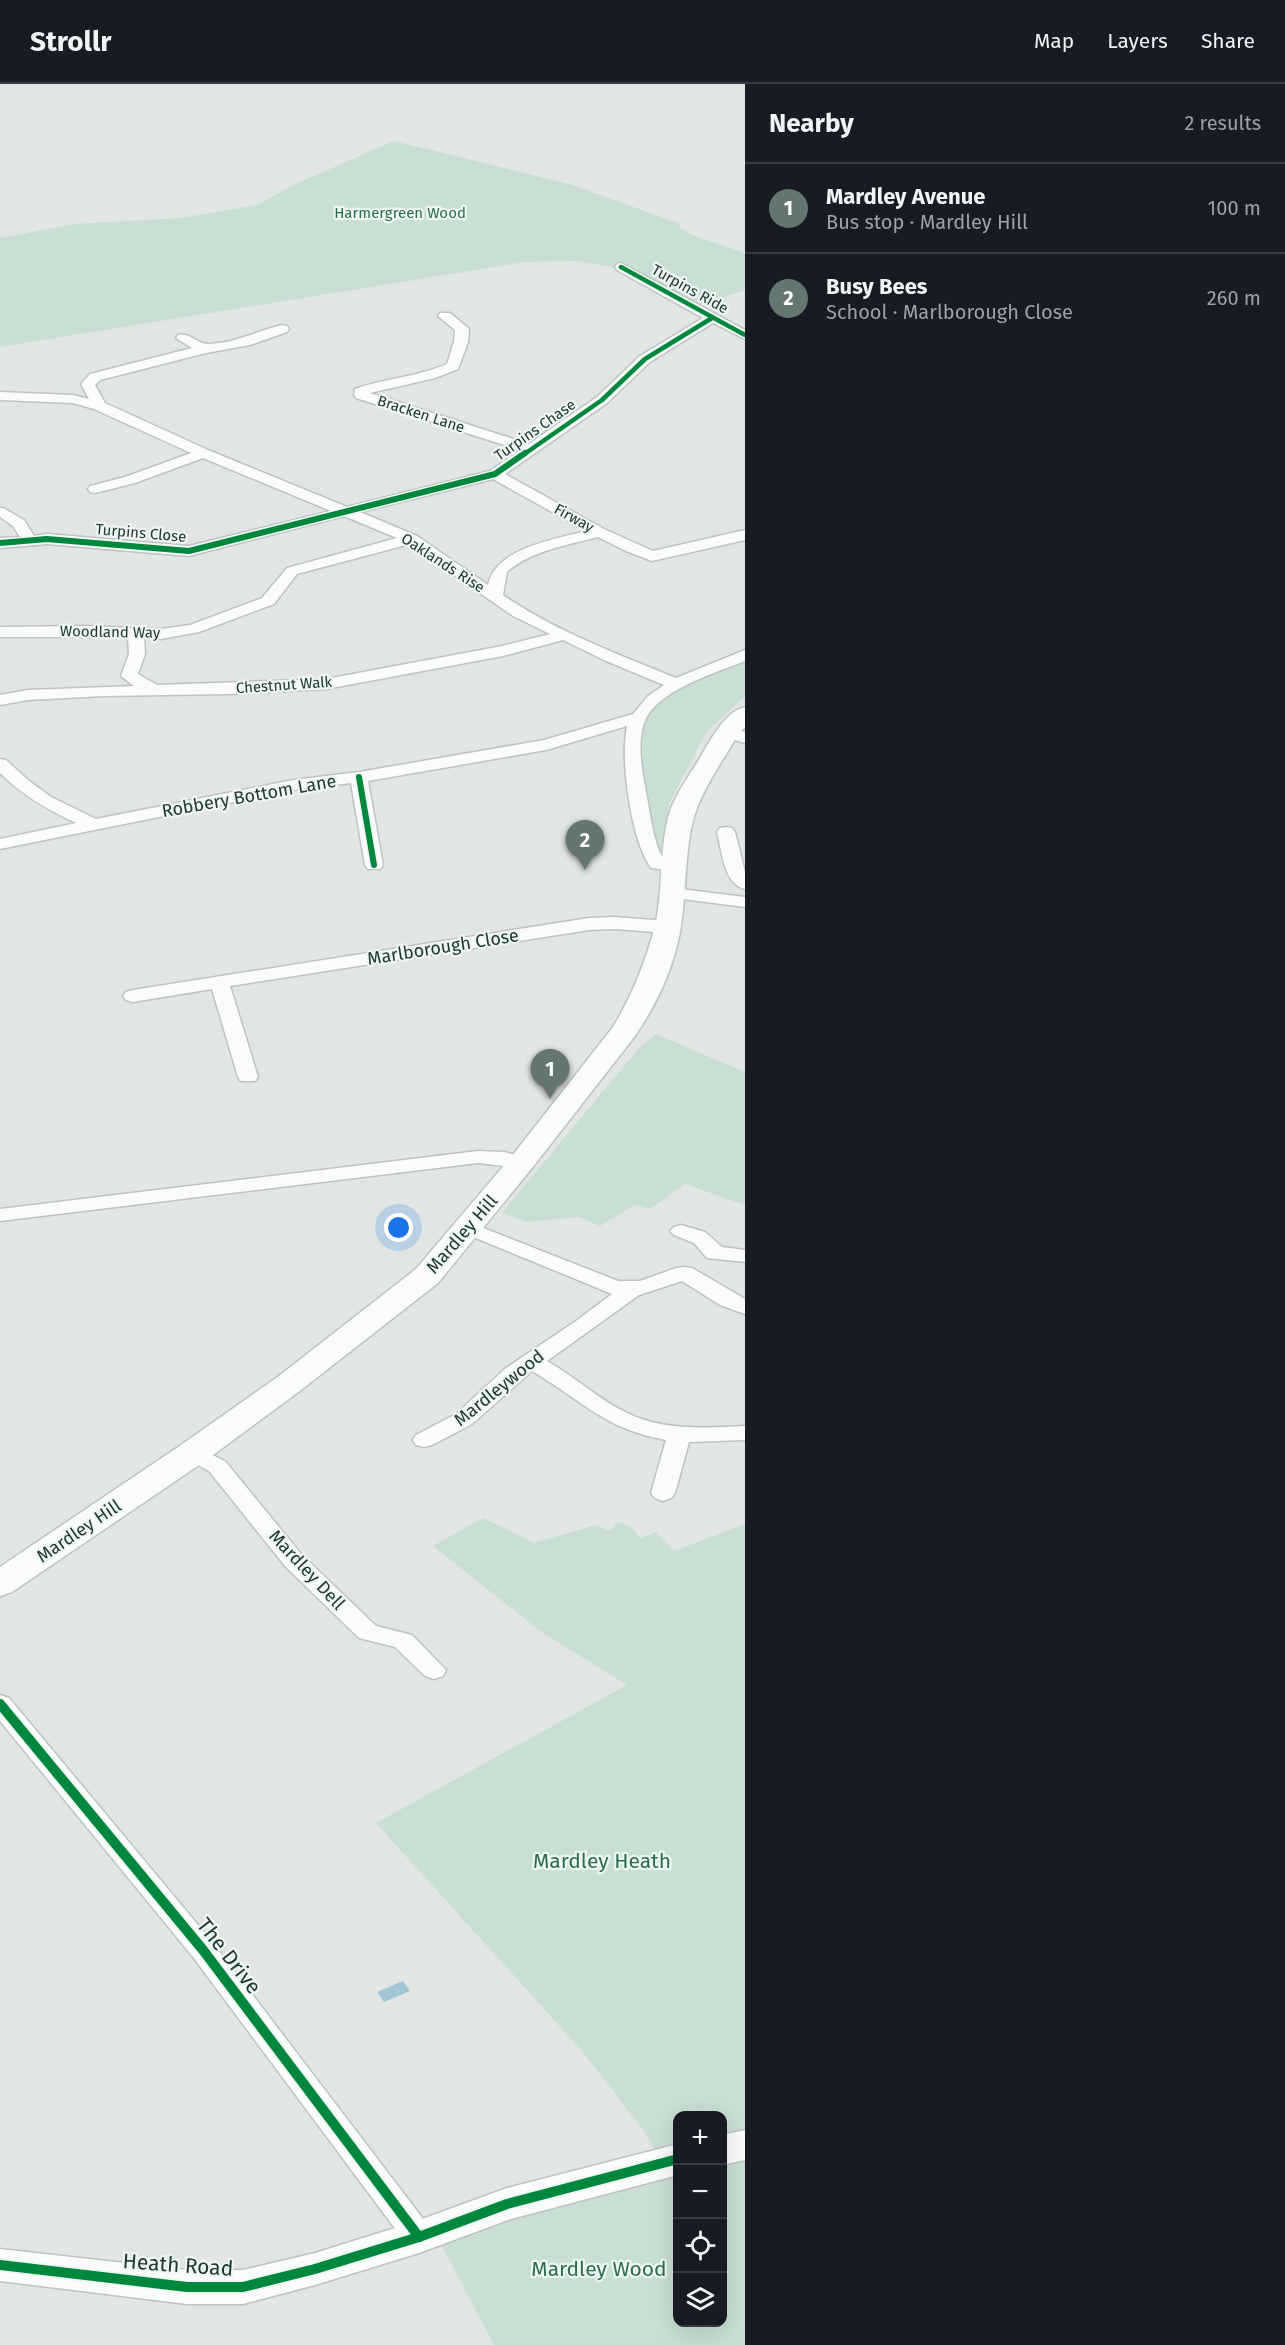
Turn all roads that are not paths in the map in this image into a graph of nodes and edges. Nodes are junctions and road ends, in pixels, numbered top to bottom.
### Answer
1 (621, 267) dead end
2 (445, 316) dead end
3 (712, 318) junction
4 (282, 329) dead end
5 (745, 335) edge
6 (183, 338) dead end
7 (204, 349) junction
8 (0, 396) edge
9 (99, 406) junction
10 (531, 449) junction
11 (203, 453) junction
12 (495, 474) junction
13 (95, 489) dead end
14 (3, 512) dead end
15 (348, 512) junction
16 (599, 532) junction
17 (745, 535) edge
18 (29, 539) junction
19 (412, 539) junction
20 (0, 543) edge
21 (495, 596) junction
22 (0, 632) edge
23 (136, 634) junction
24 (564, 635) junction
25 (745, 656) edge
26 (129, 676) junction
27 (677, 684) junction
28 (152, 689) junction
29 (104, 691) junction
30 (0, 700) edge
31 (745, 714) edge
32 (638, 718) junction
33 (736, 735) edge
34 (0, 764) edge
35 (359, 777) junction
36 (97, 826) junction
37 (726, 832) dead end
38 (0, 843) edge
39 (374, 865) dead end
40 (673, 880) junction
41 (745, 884) edge
42 (745, 902) edge
43 (668, 927) junction
44 (219, 982) junction
45 (133, 996) dead end
46 (248, 1077) dead end
47 (522, 1162) junction
48 (0, 1215) edge
49 (468, 1228) junction
50 (681, 1232) dead end
51 (715, 1253) junction
52 (745, 1256) edge
53 (684, 1273) junction
54 (631, 1290) junction
55 (745, 1307) edge
56 (531, 1361) junction
57 (745, 1433) edge
58 (679, 1435) junction
59 (424, 1440) dead end
60 (193, 1453) junction
61 (663, 1492) dead end
62 (0, 1584) edge
63 (434, 1670) dead end
64 (0, 1704) edge
65 (745, 2145) edge
66 (727, 2149) edge
67 (673, 2161) edge
68 (419, 2237) junction
69 (0, 2265) edge

1 - 3 street, Turpins Ride
2 - 10 street, Bracken Lane
3 - 5 street, Turpins Ride
3 - 10 street, Turpins Chase
4 - 7 street
6 - 7 street
7 - 9 street
8 - 9 street, Oaklands Rise
9 - 11 street, Oaklands Rise
10 - 12 street, Turpins Chase
11 - 13 street
11 - 15 street, Oaklands Rise
12 - 15 street, Turpins Chase
12 - 16 street, Firway
14 - 18 street
15 - 18 street, Turpins Close
15 - 19 street, Oaklands Rise
16 - 17 street
16 - 21 street, Firway
18 - 20 street, Turpins Close
19 - 21 street, Oaklands Rise
19 - 23 street, Woodland Way
21 - 24 street, Oaklands Rise
22 - 23 street, Woodland Way
23 - 26 street
24 - 27 street, Oaklands Rise
24 - 28 street, Chestnut Walk
25 - 27 street
26 - 28 street
26 - 29 street
27 - 32 street
28 - 29 street, Chestnut Walk
29 - 30 street, Chestnut Walk
31 - 33 main road, Mardley Hill
32 - 35 street, Robbery Bottom Lane
32 - 40 street
33 - 40 main road, Mardley Hill
34 - 36 street
35 - 36 street, Robbery Bottom Lane
35 - 39 street
36 - 38 street, Robbery Bottom Lane
37 - 41 street
40 - 42 street
40 - 43 main road, Mardley Hill
43 - 44 street, Marlborough Close
43 - 47 main road, Mardley Hill
44 - 45 street, Marlborough Close
44 - 46 street
47 - 48 street
47 - 49 main road, Mardley Hill
49 - 54 street, Mardleywood
49 - 60 main road, Mardley Hill
50 - 51 street
51 - 52 street
51 - 53 street, Mardleywood
53 - 54 street, Mardleywood
53 - 55 street
54 - 56 street, Mardleywood
56 - 58 street
56 - 59 street, Mardleywood
57 - 58 street
58 - 61 street
60 - 62 main road, Mardley Hill
60 - 63 street, Mardley Dell
64 - 68 street, The Drive
65 - 66 street
67 - 68 street, Heath Road
68 - 69 street, Heath Road

